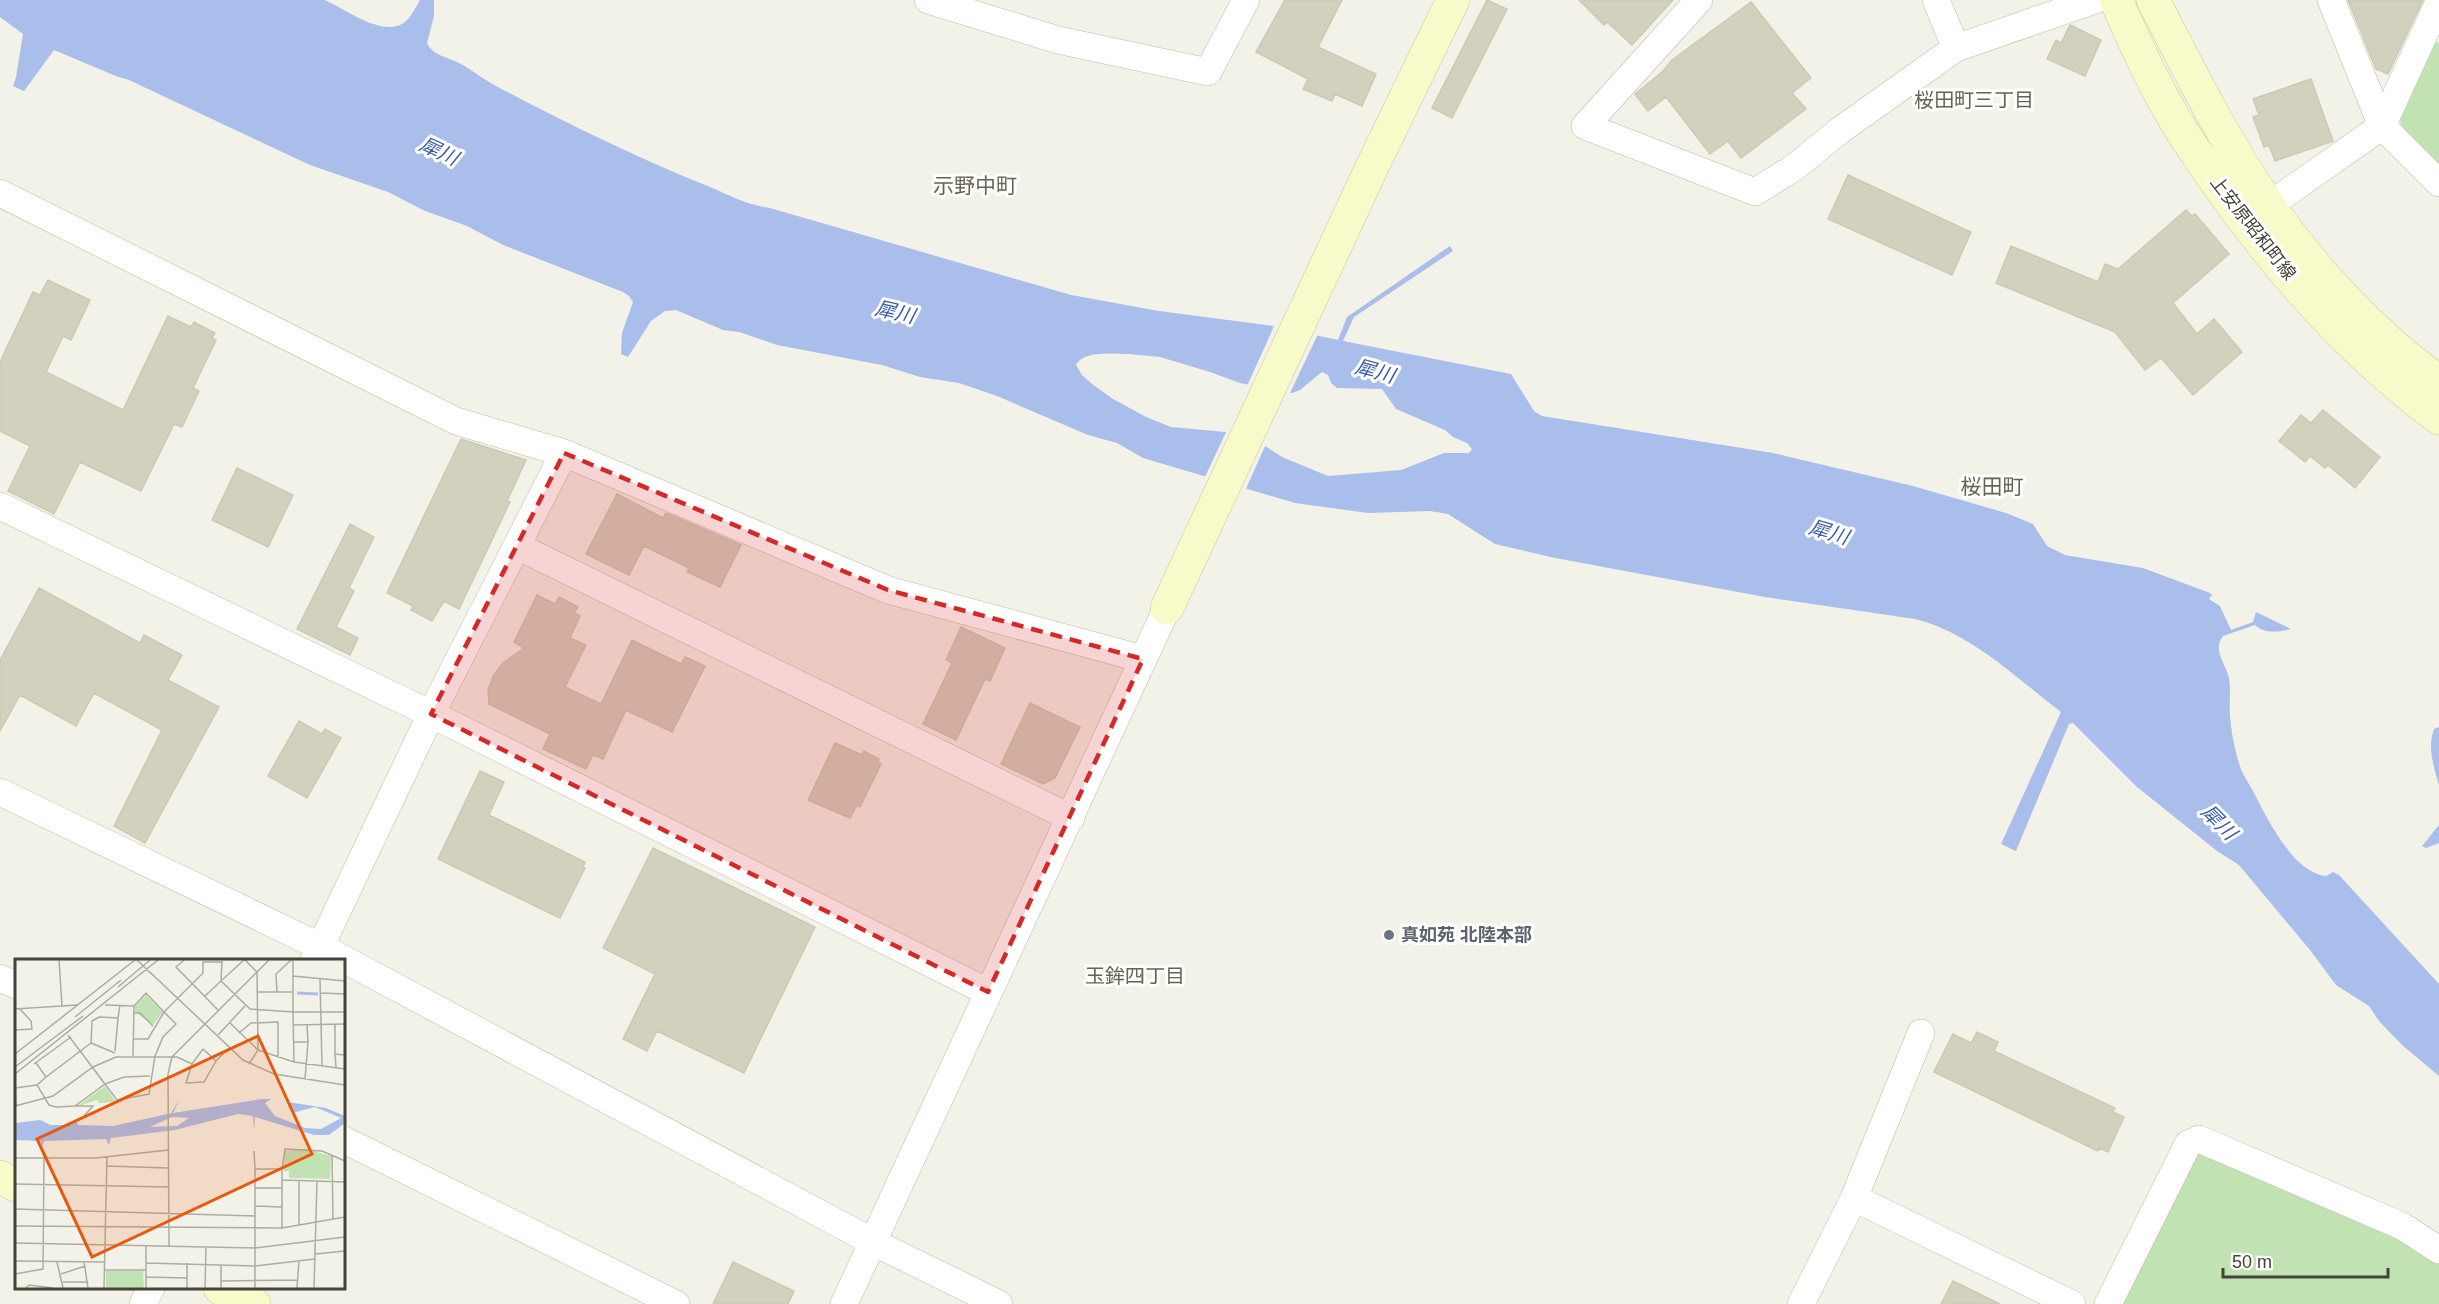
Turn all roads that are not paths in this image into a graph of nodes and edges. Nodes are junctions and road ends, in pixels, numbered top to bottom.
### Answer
1 (928, 0) edge
2 (1246, 0) edge
3 (1453, 0) edge
4 (1699, 0) edge
5 (1936, 0) edge
6 (2095, 0) edge
7 (2116, 0) edge
8 (2153, 0) edge
9 (2331, 0) edge
10 (2439, 2) edge
11 (1956, 48) junction
12 (2382, 126) junction
13 (2439, 183) edge
14 (0, 193) edge
15 (2257, 214) junction
16 (2439, 382) edge
17 (2439, 418) edge
18 (564, 453) junction
19 (0, 507) edge
20 (517, 546) junction
21 (1167, 608) joint
22 (1143, 659) junction
23 (431, 714) junction
24 (0, 792) edge
25 (1071, 818) junction
26 (317, 954) edge
27 (345, 969) edge
28 (0, 978) edge
29 (15, 986) edge
30 (988, 992) junction
31 (1921, 1033) dead end
32 (345, 1140) edge
33 (0, 1177) edge
34 (15, 1184) edge
35 (1854, 1198) junction
36 (873, 1242) junction
37 (2439, 1250) edge
38 (151, 1289) edge
39 (224, 1289) edge
40 (143, 1304) edge
41 (254, 1304) edge
42 (676, 1304) edge
43 (844, 1304) edge
44 (999, 1304) edge
45 (1801, 1304) edge
46 (2072, 1304) edge
47 (2108, 1304) edge

1 - 2 street
3 - 21 main road
4 - 11 street
5 - 11 street
6 - 11 street
7 - 15 main road, 上安原昭和町線
8 - 15 main road, 上安原昭和町線
9 - 12 street
10 - 12 street
12 - 13 street
12 - 15 street
14 - 18 street
15 - 16 main road, 上安原昭和町線
15 - 17 main road, 上安原昭和町線
18 - 20 street
18 - 22 street
19 - 23 street
20 - 23 street
20 - 25 street
21 - 22 street
22 - 25 street
23 - 26 street
23 - 30 street
24 - 26 street
25 - 30 street
27 - 36 street
28 - 29 street
30 - 36 street
31 - 35 street
32 - 42 street
33 - 34 main road
35 - 45 street
35 - 46 street
36 - 43 street
36 - 44 street
37 - 47 street
38 - 40 street
39 - 41 main road

